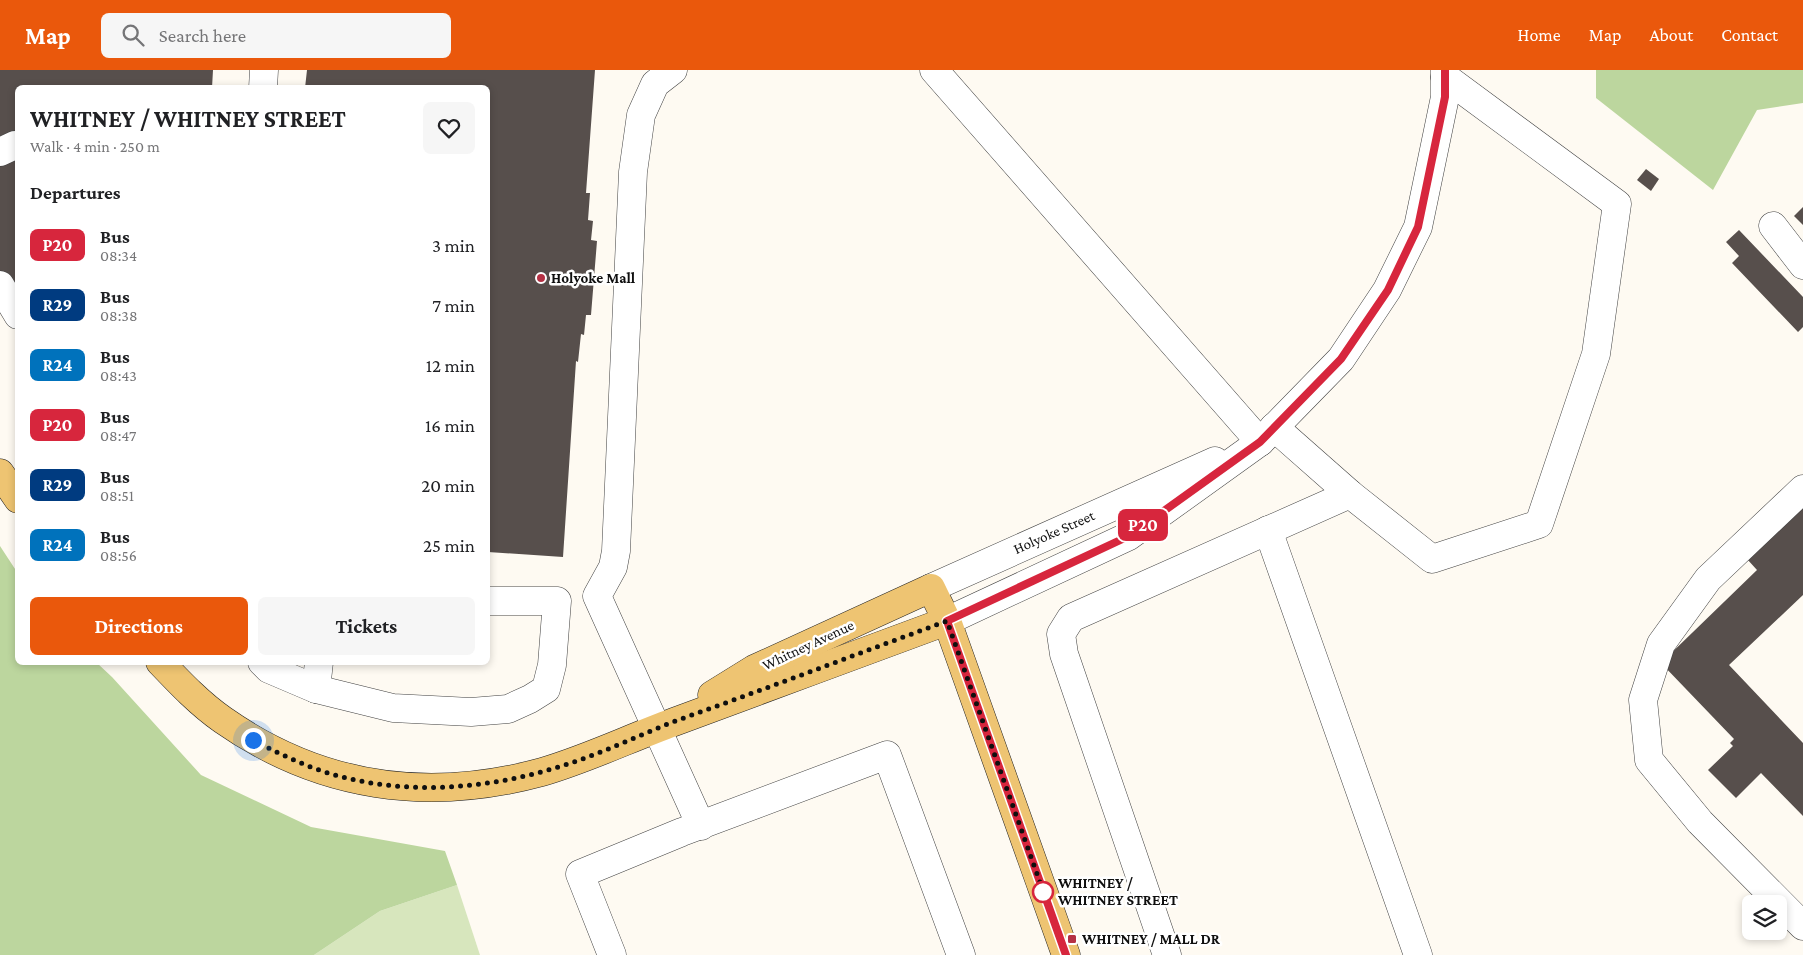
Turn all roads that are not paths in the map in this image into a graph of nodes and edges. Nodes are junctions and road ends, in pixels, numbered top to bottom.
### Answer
1 (264, 70) edge
2 (673, 70) edge
3 (934, 70) edge
4 (1445, 74) edge
5 (263, 85) edge
6 (1773, 226) dead end
7 (1803, 264) edge
8 (0, 285) edge
9 (15, 310) edge
10 (1267, 434) junction
11 (0, 473) edge
12 (1803, 489) edge
13 (1350, 494) junction
14 (15, 495) edge
15 (1268, 530) junction
16 (931, 588) junction
17 (596, 596) junction
18 (490, 601) edge
19 (556, 601) junction
20 (947, 621) junction
21 (163, 665) edge
22 (265, 665) edge
23 (318, 676) edge
24 (657, 728) junction
25 (701, 826) junction
26 (1803, 926) edge
27 (612, 955) edge
28 (961, 955) edge
29 (1066, 955) edge
30 (1167, 955) edge
31 (1418, 955) edge

1 - 5 street
2 - 17 street
3 - 10 street
4 - 10 street, Holyoke Street
4 - 13 street
6 - 7 street
8 - 9 street
10 - 13 street
10 - 16 street, Holyoke Street
10 - 20 street, Holyoke Street
11 - 14 main road
12 - 26 street
13 - 15 street
15 - 30 street
15 - 31 street
16 - 20 main road
16 - 24 main road, Whitney Avenue
17 - 19 street
17 - 24 street
18 - 19 street
19 - 23 street
20 - 24 main road, Whitney Avenue
20 - 29 main road
21 - 24 main road, Whitney Avenue
22 - 23 street
24 - 25 street
25 - 27 street
25 - 28 street

